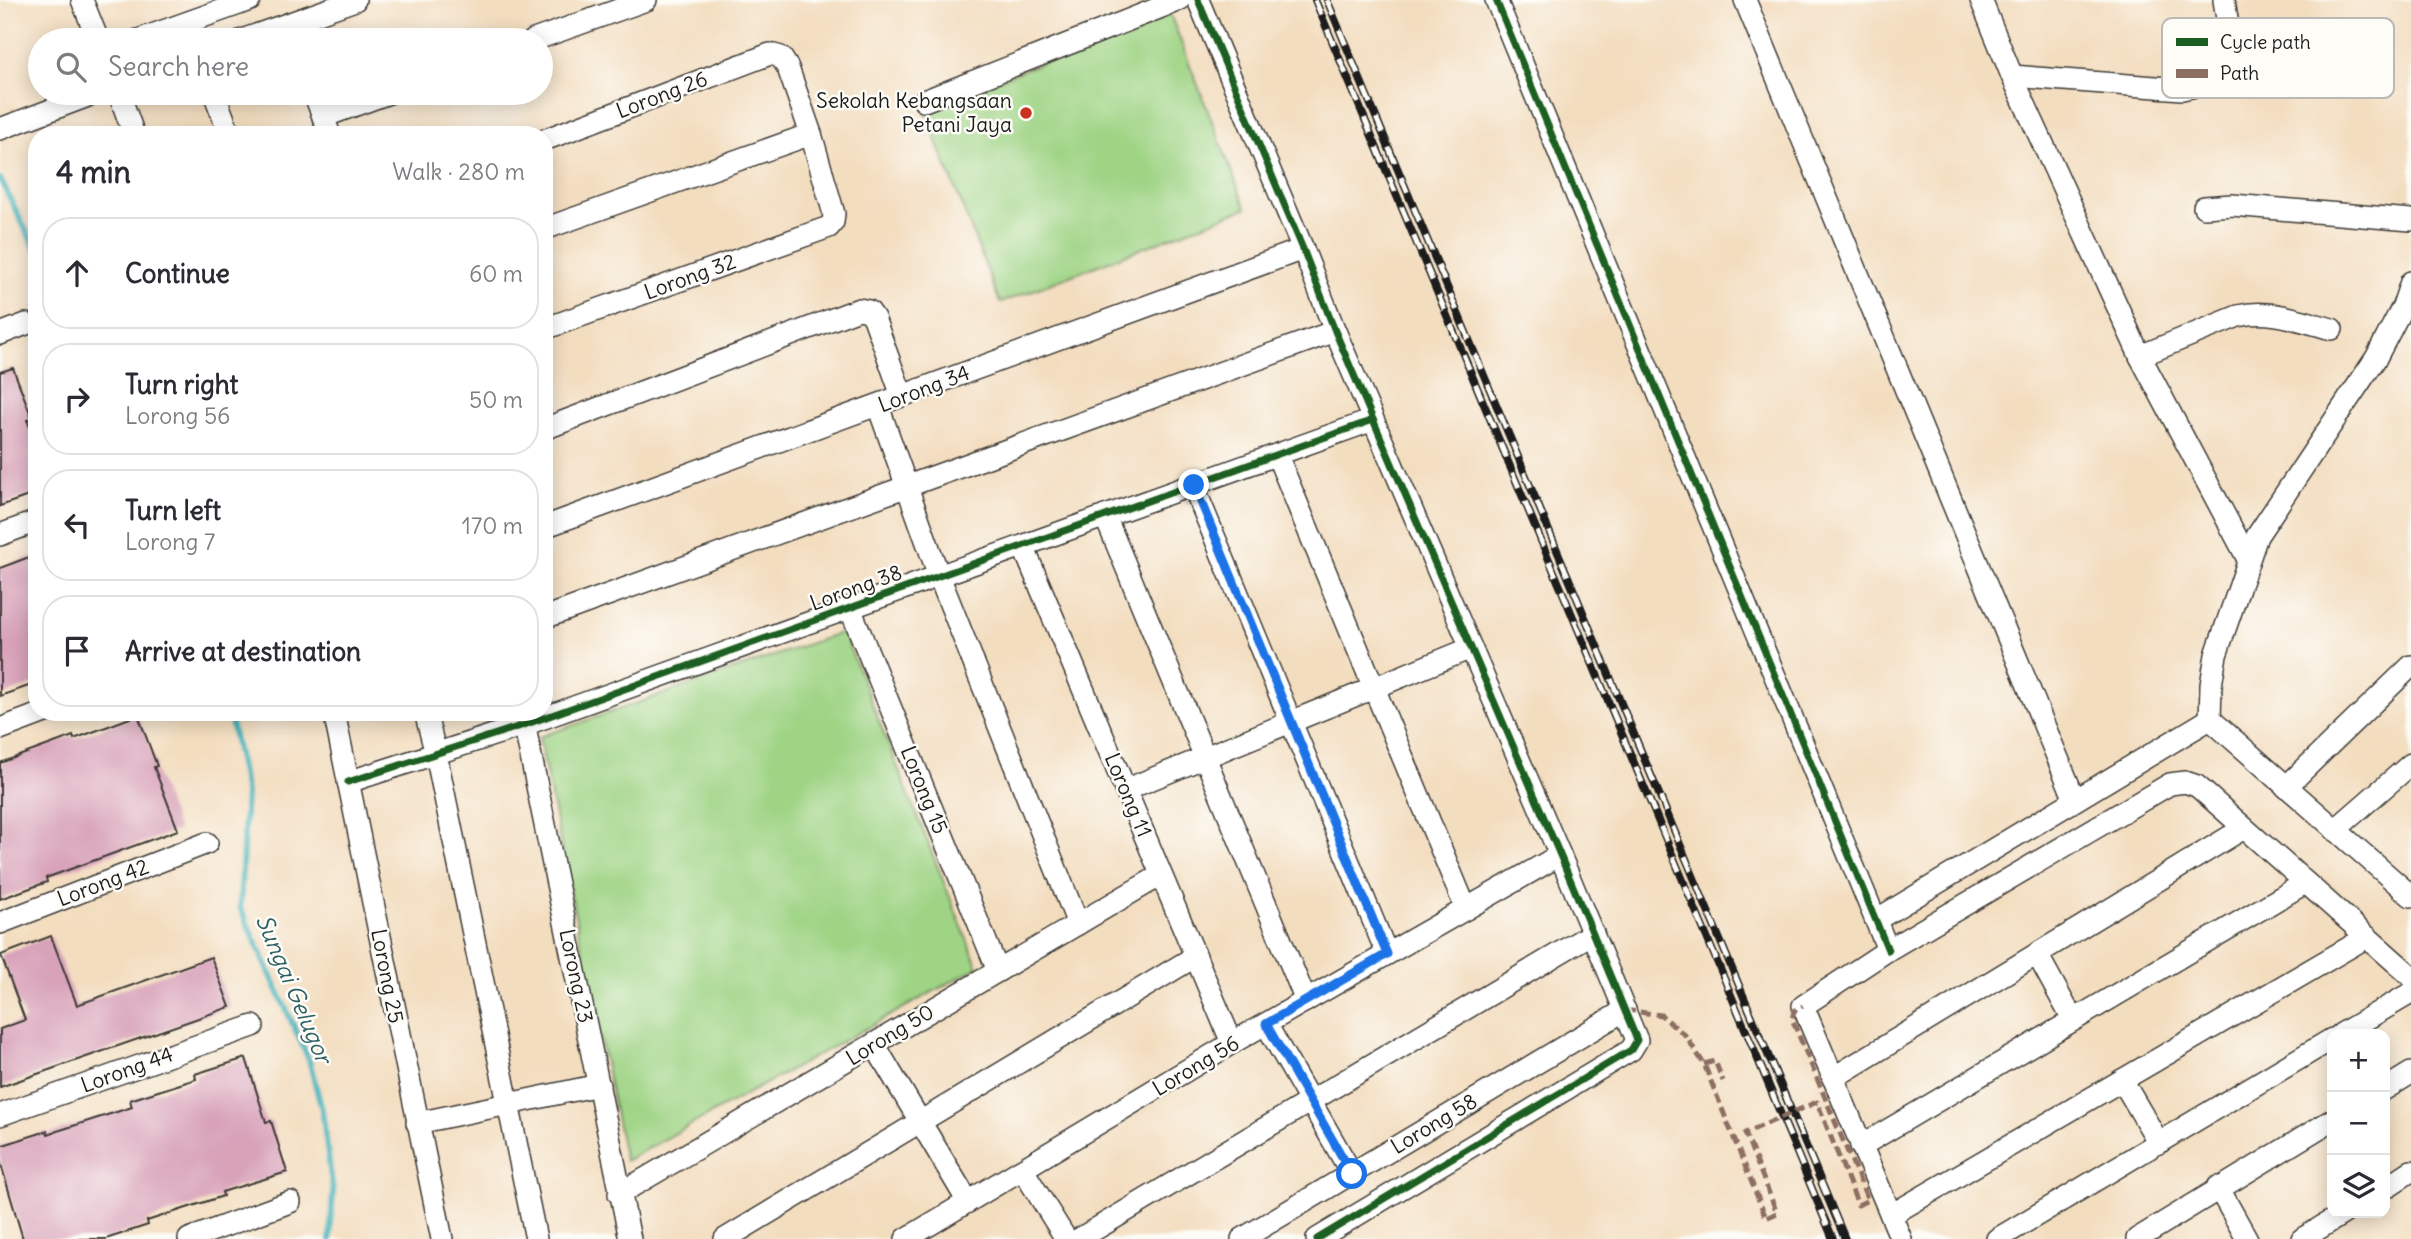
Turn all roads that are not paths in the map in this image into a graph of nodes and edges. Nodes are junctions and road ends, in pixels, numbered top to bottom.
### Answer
1 (82, 0) edge
2 (250, 0) edge
3 (355, 0) edge
4 (646, 0) edge
5 (1179, 0) edge
6 (1198, 0) edge
7 (1496, 0) edge
8 (1745, 0) edge
9 (1981, 0) edge
10 (2224, 0) edge
11 (2227, 18) edge
12 (91, 28) edge
13 (172, 28) edge
14 (300, 28) edge
15 (553, 33) edge
16 (2012, 76) junction
17 (2162, 87) edge
18 (924, 101) dead end
19 (51, 105) edge
20 (123, 105) edge
21 (219, 105) edge
22 (318, 105) edge
23 (366, 105) edge
24 (131, 126) edge
25 (227, 126) edge
26 (326, 126) edge
27 (0, 129) edge
28 (811, 134) junction
29 (553, 137) edge
30 (2204, 207) dead end
31 (2411, 220) edge
32 (553, 226) edge
33 (1303, 249) junction
34 (2411, 282) edge
35 (26, 324) dead end
36 (553, 326) edge
37 (2332, 329) dead end
38 (1335, 331) junction
39 (0, 334) edge
40 (2140, 356) junction
41 (902, 396) junction
42 (878, 406) junction
43 (1373, 420) junction
44 (553, 426) edge
45 (1277, 455) junction
46 (1194, 485) junction
47 (906, 486) junction
48 (1105, 516) junction
49 (553, 524) edge
50 (28, 525) edge
51 (0, 536) edge
52 (1023, 546) junction
53 (2248, 559) junction
54 (939, 576) junction
55 (850, 608) junction
56 (553, 615) edge
57 (1471, 648) junction
58 (2411, 666) edge
59 (1374, 688) junction
60 (553, 709) edge
61 (28, 718) edge
62 (2210, 719) junction
63 (336, 721) edge
64 (427, 721) edge
65 (518, 721) edge
66 (523, 721) edge
67 (1291, 722) junction
68 (0, 729) edge
69 (436, 754) junction
70 (1205, 757) junction
71 (2411, 764) edge
72 (348, 782) junction
73 (2286, 787) junction
74 (1125, 790) junction
75 (2075, 800) junction
76 (2244, 828) junction
77 (2336, 830) junction
78 (207, 843) dead end
79 (1560, 855) junction
80 (1161, 875) junction
81 (2305, 883) junction
82 (2409, 891) edge
83 (1466, 909) junction
84 (1876, 920) junction
85 (0, 923) edge
86 (1078, 924) junction
87 (1593, 933) junction
88 (2367, 937) junction
89 (1888, 950) junction
90 (1387, 954) junction
91 (2037, 954) junction
92 (1196, 956) junction
93 (998, 971) junction
94 (2411, 976) edge
95 (2411, 993) edge
96 (1306, 1001) junction
97 (1625, 1010) junction
98 (2073, 1020) junction
99 (1266, 1024) junction
100 (253, 1026) dead end
101 (2350, 1029) edge
102 (1232, 1043) junction
103 (2327, 1043) edge
104 (874, 1044) junction
105 (2411, 1073) edge
106 (1833, 1078) junction
107 (2122, 1080) junction
108 (598, 1085) junction
109 (2390, 1086) edge
110 (1310, 1101) junction
111 (506, 1105) junction
112 (0, 1115) edge
113 (919, 1122) junction
114 (2327, 1123) edge
115 (417, 1124) junction
116 (2158, 1143) junction
117 (1861, 1146) junction
118 (1023, 1170) junction
119 (2411, 1171) edge
120 (1352, 1174) junction
121 (2390, 1185) edge
122 (2218, 1187) junction
123 (619, 1194) junction
124 (290, 1202) dead end
125 (968, 1202) junction
126 (1891, 1215) junction
127 (2336, 1218) edge
128 (188, 1239) edge
129 (442, 1239) edge
130 (536, 1239) edge
131 (630, 1239) edge
132 (725, 1239) edge
133 (906, 1239) edge
134 (1066, 1239) edge
135 (1079, 1239) edge
136 (1242, 1239) edge
137 (1317, 1239) edge
138 (1901, 1239) edge
139 (1997, 1239) edge
140 (2137, 1239) edge
141 (2248, 1239) edge
142 (2302, 1239) edge

1 - 12 street
2 - 13 street
3 - 14 street
4 - 15 street
5 - 18 street
6 - 33 street
7 - 84 street
8 - 75 street
9 - 16 street
10 - 11 street
16 - 17 street
16 - 40 street
19 - 27 street
20 - 24 street
21 - 25 street
22 - 26 street
23 - 26 street
28 - 29 street, Lorong 26
28 - 32 street
28 - 36 street, Lorong 32
30 - 31 street
33 - 38 street
33 - 41 street, Lorong 34
34 - 53 street
35 - 39 street
37 - 40 street
38 - 43 street
38 - 47 street
40 - 53 street
41 - 42 street, Lorong 34
41 - 44 street
42 - 47 street
42 - 49 street, Lorong 34
43 - 45 street, Lorong 38
43 - 57 street
45 - 46 street, Lorong 38
45 - 59 street
46 - 48 street, Lorong 38
46 - 67 street
47 - 54 street
47 - 56 street
48 - 52 street, Lorong 38
48 - 70 street
50 - 51 street
52 - 54 street, Lorong 38
52 - 74 street, Lorong 11
53 - 62 street
54 - 55 street, Lorong 38
54 - 86 street
55 - 60 street, Lorong 38
55 - 93 street, Lorong 15
57 - 59 street
57 - 79 street
58 - 73 street
59 - 67 street
59 - 83 street
61 - 68 street
62 - 73 street
62 - 75 street
63 - 72 street, Lorong 25
64 - 69 street
65 - 69 street, Lorong 38
66 - 108 street, Lorong 23
67 - 70 street
67 - 90 street
69 - 72 street, Lorong 38
69 - 111 street
70 - 74 street
70 - 96 street
71 - 77 street
72 - 115 street, Lorong 25
73 - 77 street
74 - 80 street, Lorong 11
75 - 84 street
76 - 81 street
76 - 89 street
76 - 91 street
77 - 82 street
78 - 85 street, Lorong 42
79 - 83 street, Lorong 56
79 - 87 street
80 - 86 street, Lorong 50
80 - 92 street, Lorong 11
81 - 88 street
81 - 98 street
83 - 90 street, Lorong 56
84 - 89 street
86 - 93 street, Lorong 50
87 - 97 street
87 - 110 street
88 - 94 street
88 - 107 street
89 - 106 street
90 - 96 street, Lorong 56
91 - 98 street
91 - 106 street
92 - 102 street, Lorong 11
92 - 113 street
93 - 104 street, Lorong 50
95 - 101 street
96 - 99 street, Lorong 56
97 - 120 street, Lorong 58
97 - 137 street
98 - 117 street
99 - 102 street, Lorong 56
99 - 110 street
100 - 112 street, Lorong 44
102 - 118 street, Lorong 56
103 - 116 street
104 - 113 street
104 - 123 street, Lorong 50
105 - 109 street
106 - 117 street
107 - 116 street
107 - 126 street
108 - 111 street
108 - 123 street, Lorong 23
110 - 120 street
110 - 135 street
111 - 115 street
111 - 130 street
113 - 125 street
113 - 132 street
114 - 122 street
115 - 129 street, Lorong 25
116 - 139 street
117 - 126 street
118 - 125 street, Lorong 56
118 - 134 street
119 - 121 street
120 - 136 street, Lorong 58
122 - 140 street
122 - 141 street
123 - 131 street, Lorong 23
124 - 128 street
125 - 133 street, Lorong 56
126 - 138 street
127 - 142 street

